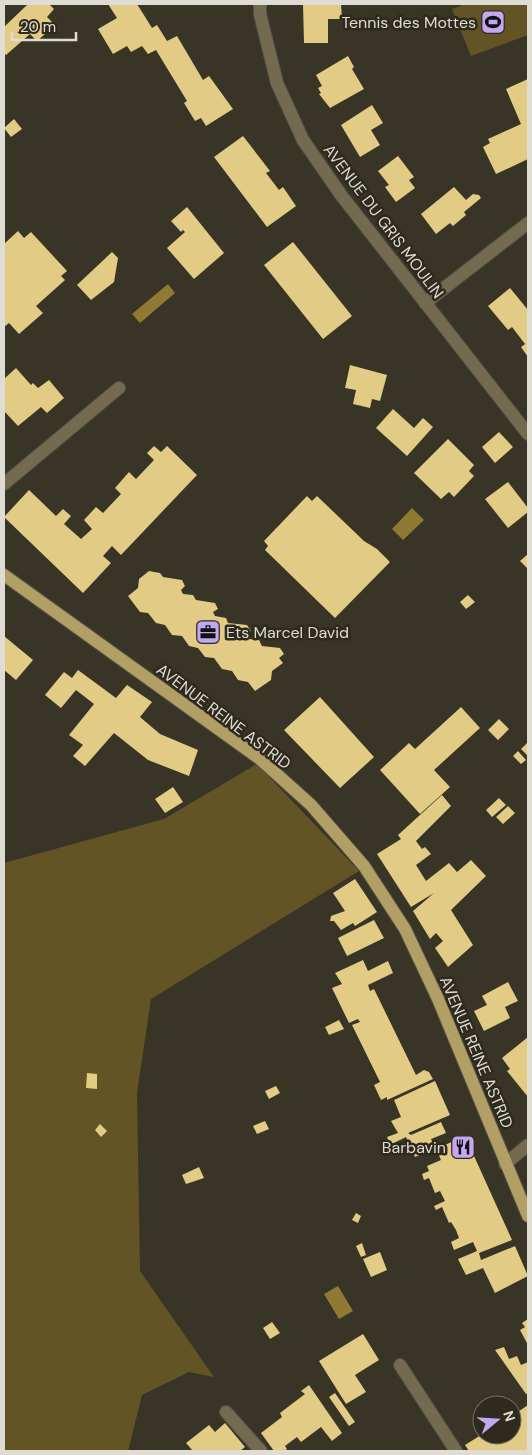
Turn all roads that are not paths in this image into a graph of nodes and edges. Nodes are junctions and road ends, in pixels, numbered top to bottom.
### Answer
1 (260, 4) edge
2 (528, 223) edge
3 (425, 303) junction
4 (119, 388) dead end
5 (528, 434) edge
6 (4, 484) edge
7 (4, 575) edge
8 (528, 1146) edge
9 (506, 1164) junction
10 (528, 1216) edge
11 (400, 1365) dead end
12 (226, 1412) dead end
13 (261, 1451) edge
14 (456, 1451) edge

1 - 3 street, AVENUE DU GRIS MOULIN
2 - 3 street
3 - 5 street, AVENUE DU GRIS MOULIN
4 - 6 street
7 - 9 main road, AVENUE REINE ASTRID
8 - 9 street
9 - 10 main road, AVENUE REINE ASTRID
11 - 14 street
12 - 13 street

